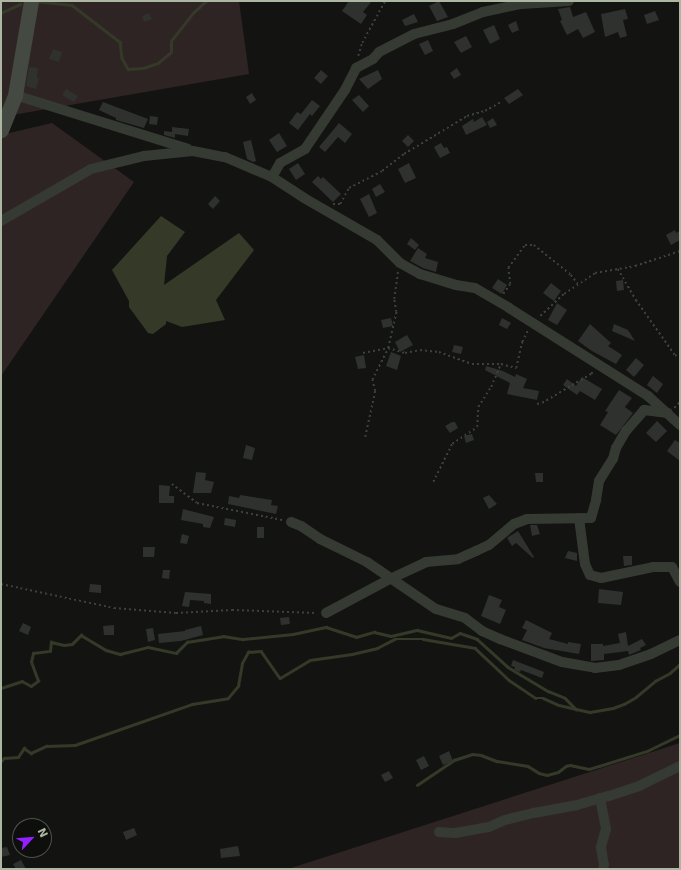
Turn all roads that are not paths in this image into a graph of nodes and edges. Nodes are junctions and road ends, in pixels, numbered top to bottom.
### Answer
1 (32, 1) edge
2 (569, 1) edge
3 (15, 95) junction
4 (1, 130) edge
5 (193, 151) junction
6 (272, 177) junction
7 (1, 221) edge
8 (668, 413) junction
9 (680, 425) edge
10 (579, 518) junction
11 (291, 522) road end
12 (390, 579) junction
13 (680, 582) edge
14 (326, 614) road end
15 (680, 640) edge
16 (680, 766) edge
17 (600, 798) junction
18 (439, 832) dead end
19 (603, 869) edge

1 - 3 street
2 - 6 street
3 - 4 street
3 - 5 street
5 - 6 street
5 - 7 street
6 - 8 street
8 - 9 street
8 - 10 street
10 - 12 street
10 - 13 street
11 - 12 street
12 - 14 street
12 - 15 street
16 - 17 street
17 - 18 street
17 - 19 street

